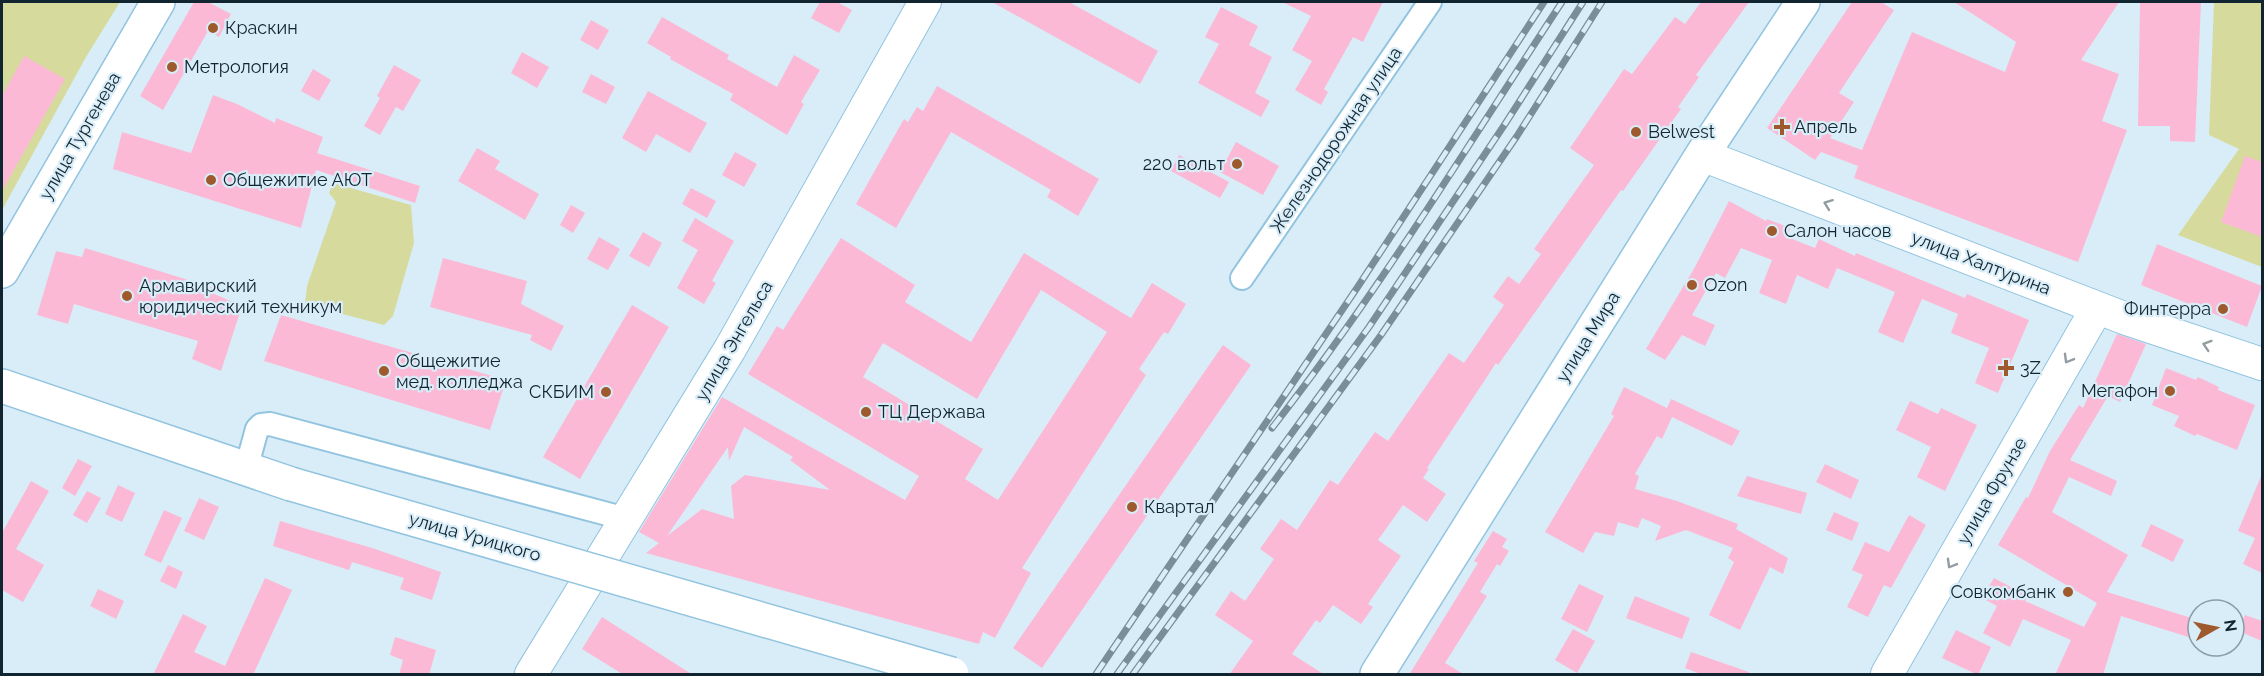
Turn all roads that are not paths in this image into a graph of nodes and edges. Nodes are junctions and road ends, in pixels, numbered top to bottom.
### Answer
1 (158, 2) edge
2 (925, 2) edge
3 (1431, 2) edge
4 (1803, 2) edge
5 (1702, 155) junction
6 (2, 271) edge
7 (1242, 278) dead end
8 (2097, 308) junction
9 (2262, 364) edge
10 (2, 386) edge
11 (246, 469) junction
12 (626, 519) junction
13 (531, 675) edge
14 (952, 675) edge
15 (1377, 675) edge
16 (1887, 675) edge

1 - 6 main road, улица Тургенева
2 - 12 street, улица Энгельса
3 - 7 street, Железнодорожная улица
4 - 5 main road, улица Мира
8 -> 5 street, улица Халтурина
5 - 15 main road, улица Мира
9 -> 8 street, улица Халтурина
8 -> 16 street, улица Фрунзе
10 - 11 main road, улица Урицкого
11 - 12 street
11 - 14 main road, улица Урицкого, bridge
12 - 13 street, улица Энгельса

